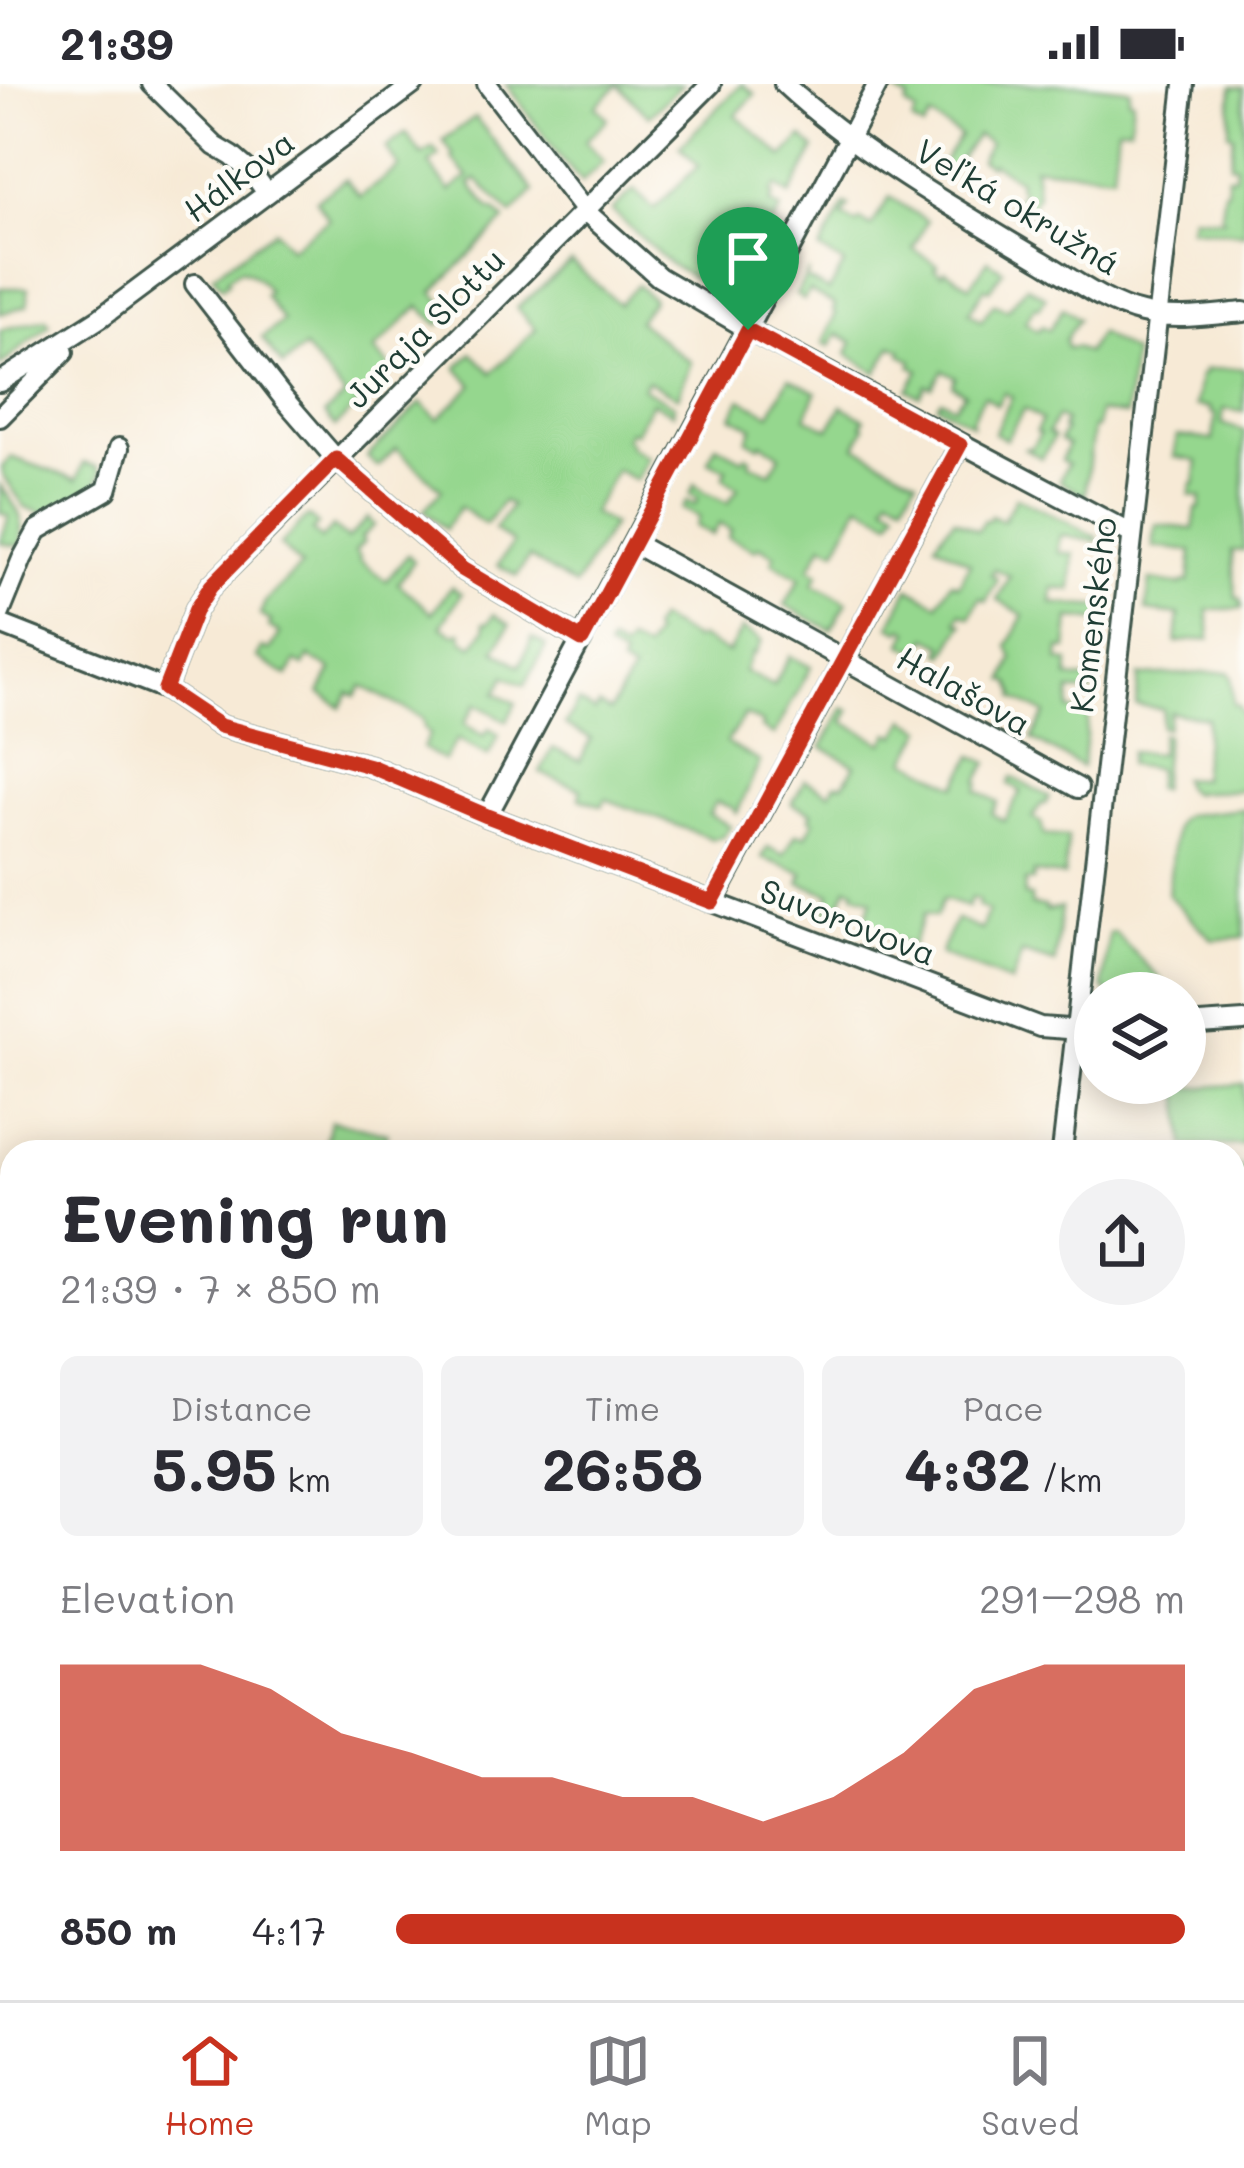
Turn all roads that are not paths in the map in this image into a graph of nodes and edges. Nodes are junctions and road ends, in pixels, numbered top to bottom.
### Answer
1 (152, 84) edge
2 (414, 84) edge
3 (487, 84) edge
4 (711, 84) edge
5 (784, 84) edge
6 (878, 84) edge
7 (1184, 84) edge
8 (850, 138) junction
9 (267, 193) junction
10 (584, 210) junction
11 (195, 284) dead end
12 (1244, 312) edge
13 (1157, 315) junction
14 (100, 317) junction
15 (748, 330) junction
16 (0, 382) edge
17 (0, 417) edge
18 (960, 445) junction
19 (119, 448) dead end
20 (336, 459) junction
21 (1132, 534) junction
22 (632, 543) junction
23 (0, 613) edge
24 (0, 624) edge
25 (582, 640) junction
26 (843, 660) junction
27 (165, 689) junction
28 (1078, 788) dead end
29 (487, 816) junction
30 (712, 902) junction
31 (1091, 972) edge
32 (1244, 1021) edge
33 (1206, 1024) edge
34 (1074, 1030) edge
35 (1074, 1089) edge
36 (1064, 1140) edge

1 - 9 street
2 - 9 street, Hálkova
3 - 10 street
4 - 10 street, Juraja Slottu
5 - 8 street, Veľká okružná
6 - 8 street
7 - 13 street, Komenského
8 - 13 street, Veľká okružná
8 - 15 street
9 - 14 street, Hálkova
10 - 15 street
10 - 20 street, Juraja Slottu
11 - 20 street
12 - 13 street, Veľká okružná
13 - 21 street, Komenského
14 - 16 street, Hálkova
14 - 17 street, Hálkova
15 - 18 street
15 - 22 street
18 - 21 street
18 - 26 street
19 - 23 street
20 - 25 street
20 - 27 street, Juraja Slottu
21 - 31 street, Komenského
22 - 25 street
22 - 26 street, Halašova
24 - 27 street, Suvorovova
25 - 29 street
26 - 28 street, Halašova
26 - 30 street
27 - 29 street, Suvorovova
29 - 30 street, Suvorovova
30 - 34 street, Suvorovova
32 - 33 street
35 - 36 street, Komenského

